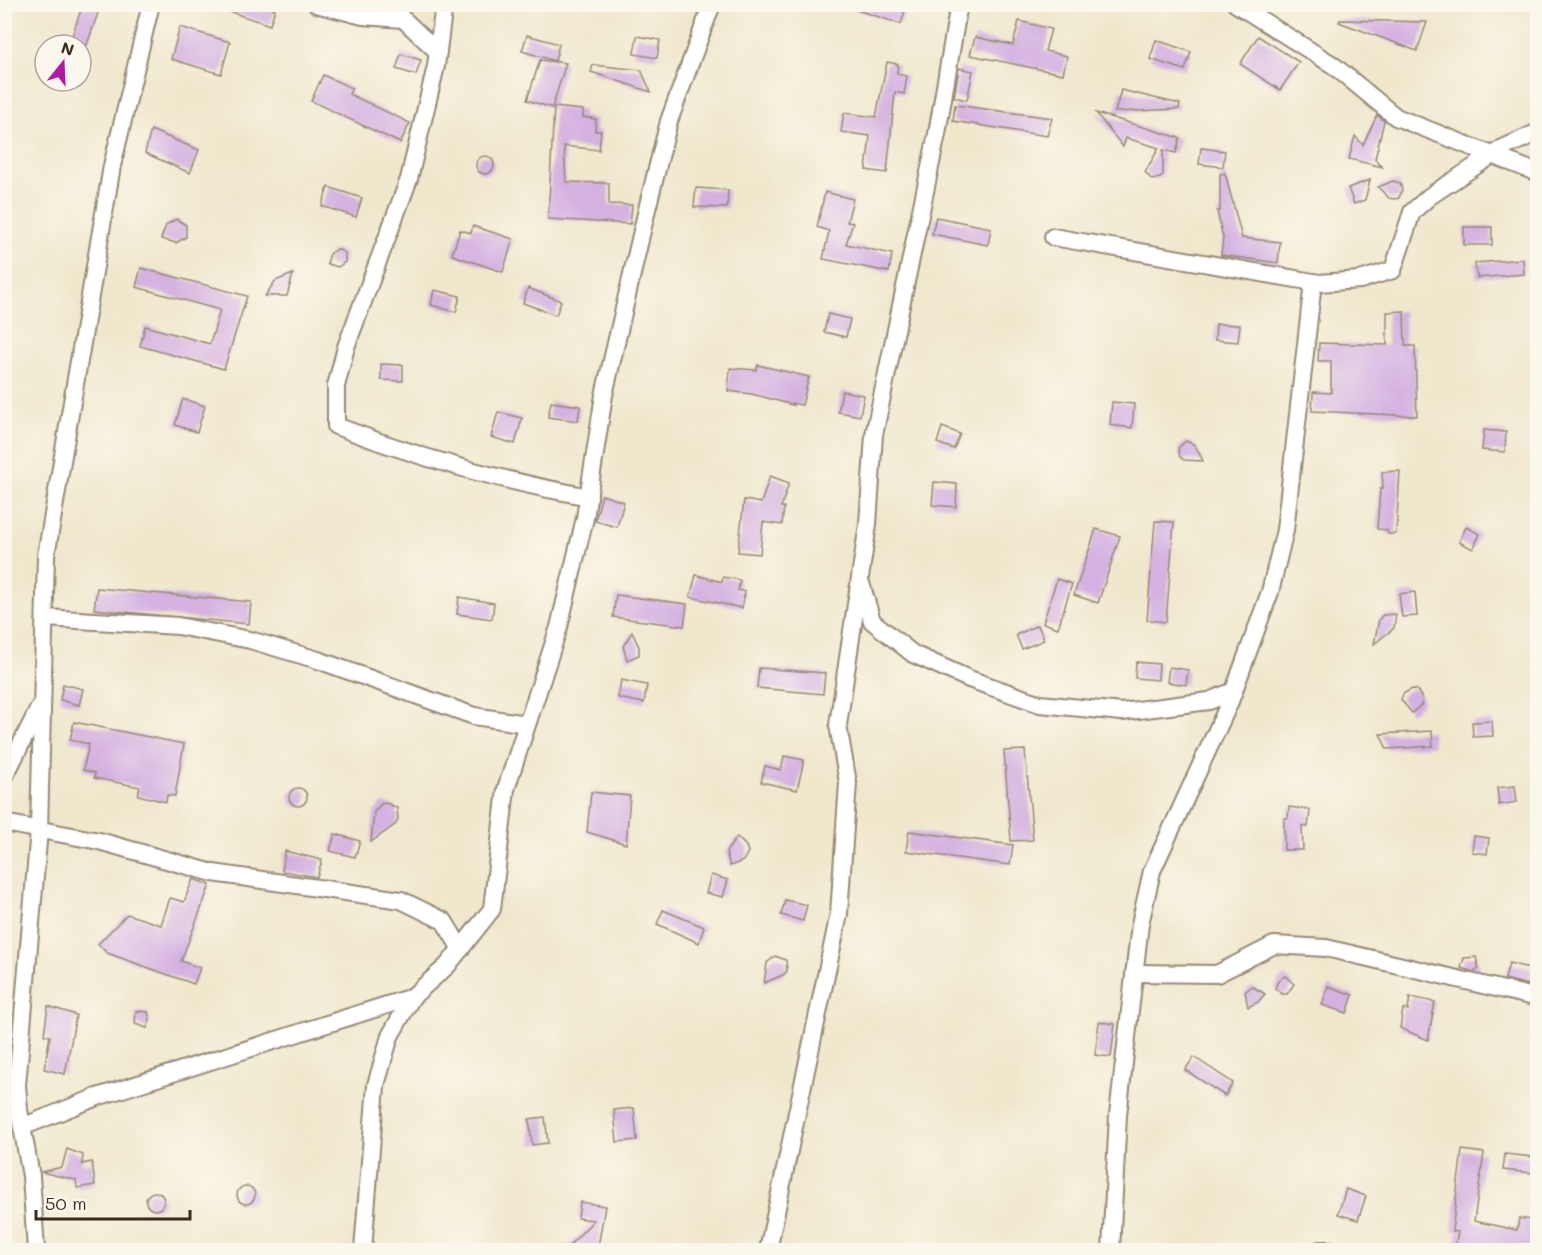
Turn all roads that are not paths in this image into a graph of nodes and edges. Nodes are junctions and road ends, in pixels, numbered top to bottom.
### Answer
1 (151, 4) edge
2 (316, 4) edge
3 (371, 4) edge
4 (444, 4) edge
5 (712, 4) edge
6 (959, 4) edge
7 (1236, 4) edge
8 (352, 13) junction
9 (438, 52) junction
10 (1538, 132) edge
11 (1491, 156) junction
12 (1538, 173) edge
13 (1053, 237) dead end
14 (1312, 282) junction
15 (589, 497) junction
16 (860, 579) junction
17 (45, 618) junction
18 (1234, 691) junction
19 (44, 700) junction
20 (527, 724) junction
21 (4, 778) edge
22 (4, 823) edge
23 (39, 830) junction
24 (461, 948) junction
25 (1134, 973) junction
26 (412, 997) junction
27 (1538, 998) edge
28 (22, 1127) junction
29 (36, 1251) edge
30 (363, 1251) edge
31 (768, 1251) edge
32 (1111, 1251) edge
33 (1319, 1251) edge
34 (1330, 1251) edge

1 - 17 street
2 - 8 street
3 - 8 street
4 - 9 street
5 - 15 street
6 - 16 street
7 - 11 street
8 - 9 street
9 - 15 street
10 - 11 street
11 - 12 street
11 - 14 street
13 - 14 street
14 - 18 street
15 - 20 street
16 - 18 street
16 - 31 street
17 - 19 street
17 - 20 street
18 - 25 street
19 - 21 street
19 - 23 street
20 - 24 street
22 - 23 street
23 - 24 street
23 - 28 street
24 - 26 street
25 - 27 street
25 - 32 street
26 - 28 street
26 - 30 street
28 - 29 street
33 - 34 street

